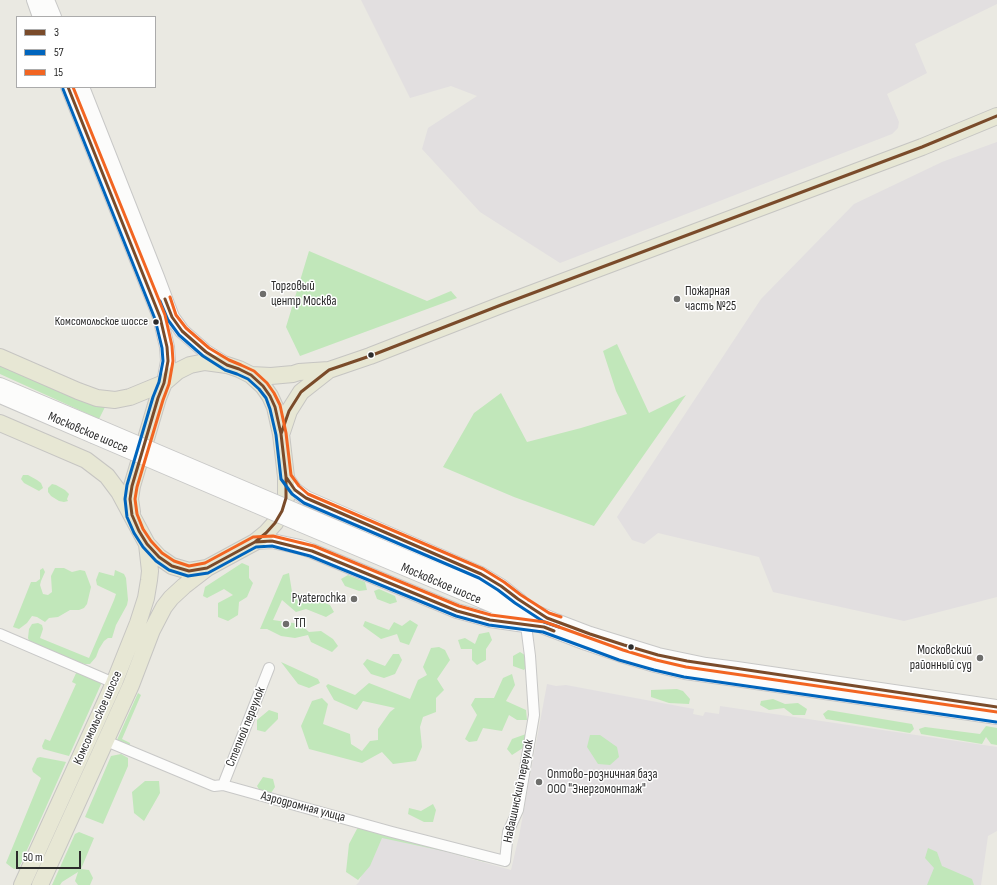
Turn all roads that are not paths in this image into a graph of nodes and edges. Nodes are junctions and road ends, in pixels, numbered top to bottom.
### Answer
1 (34, 0) edge
2 (47, 0) edge
3 (40, 16) edge
4 (54, 16) edge
5 (68, 88) edge
6 (82, 88) edge
7 (997, 116) edge
8 (0, 357) edge
9 (227, 365) junction
10 (329, 370) junction
11 (251, 375) junction
12 (164, 383) junction
13 (0, 385) edge
14 (0, 396) edge
15 (0, 423) edge
16 (95, 431) junction
17 (281, 434) junction
18 (286, 477) junction
19 (132, 515) junction
20 (254, 542) junction
21 (147, 544) junction
22 (207, 568) junction
23 (546, 622) junction
24 (526, 625) junction
25 (0, 634) edge
26 (269, 668) dead end
27 (114, 684) junction
28 (997, 707) edge
29 (997, 717) edge
30 (106, 741) junction
31 (223, 785) junction
32 (505, 861) joint
33 (22, 885) edge
34 (40, 885) edge

1 - 3 main road
2 - 4 main road
5 - 12 main road
6 - 9 main road
7 - 10 main road
8 - 12 main road
9 - 11 main road
9 - 12 main road
10 - 11 main road
10 - 17 main road
11 - 17 main road
12 - 19 main road
13 - 16 main road, Московское шоссе
14 - 16 main road, Московское шоссе
15 - 19 main road
16 - 23 main road, Московское шоссе, bridge
17 - 18 main road
18 - 20 main road
18 - 23 main road
19 - 21 main road
20 - 22 main road
20 - 24 main road
21 - 22 main road
21 - 27 main road, Комсомольское шоссе
22 - 30 main road, Комсомольское шоссе
23 - 24 main road
23 - 28 main road, Московское шоссе
23 - 29 main road, Московское шоссе
24 - 32 street, Навашинский переулок
25 - 27 street
26 - 31 street, Степной переулок
27 - 33 main road, Комсомольское шоссе
30 - 31 street, Аэродромная улица
30 - 34 main road, Комсомольское шоссе
31 - 32 street, Аэродромная улица

